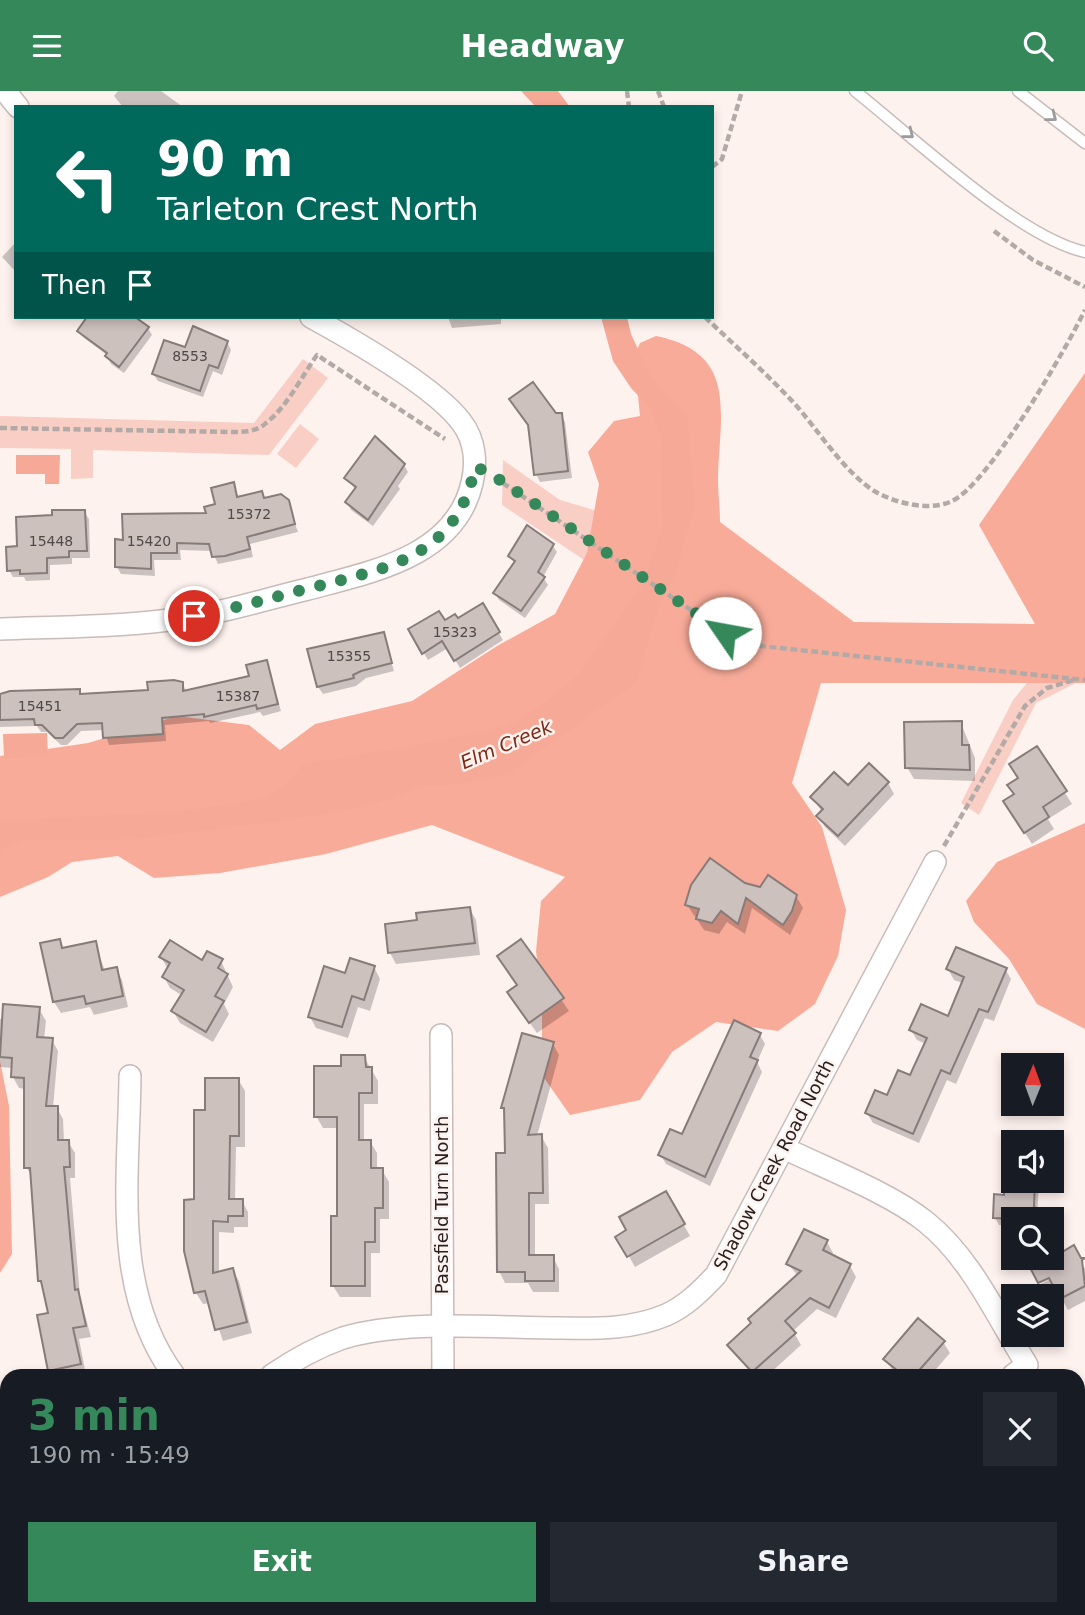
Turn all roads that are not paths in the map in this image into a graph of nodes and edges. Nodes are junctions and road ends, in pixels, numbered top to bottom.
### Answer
1 (5, 91) edge
2 (855, 91) edge
3 (1018, 91) edge
4 (16, 105) edge
5 (1085, 143) edge
6 (1085, 252) edge
7 (315, 319) edge
8 (0, 629) edge
9 (935, 862) road end
10 (441, 1035) dead end
11 (130, 1076) dead end
12 (784, 1148) junction
13 (443, 1328) junction
14 (171, 1369) edge
15 (281, 1369) edge
16 (443, 1369) edge
17 (1019, 1369) edge

1 - 4 street
2 -> 6 lane
3 -> 5 lane
7 - 8 street
9 - 12 street, Shadow Creek Road North
10 - 13 street, Passfield Turn North
11 - 14 street
12 - 13 street, Shadow Creek Road North
12 - 17 street
13 - 15 street, Shadow Creek Road North
13 - 16 street, Passfield Turn North

